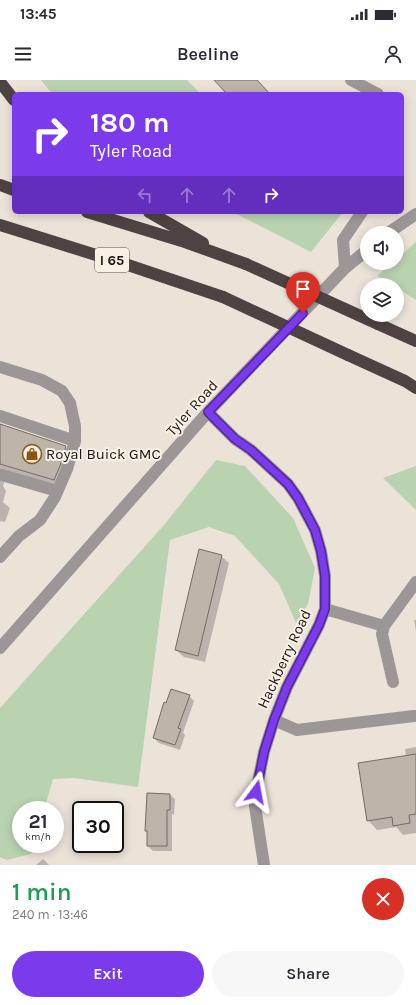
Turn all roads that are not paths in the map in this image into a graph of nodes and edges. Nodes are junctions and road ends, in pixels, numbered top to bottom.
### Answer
1 (351, 80) edge
2 (0, 82) edge
3 (374, 92) edge
4 (12, 97) edge
5 (0, 185) edge
6 (12, 189) edge
7 (94, 214) edge
8 (153, 214) edge
9 (361, 214) edge
10 (416, 214) edge
11 (0, 225) edge
12 (398, 226) edge
13 (360, 256) edge
14 (230, 258) junction
15 (345, 268) junction
16 (416, 341) edge
17 (0, 366) edge
18 (416, 388) edge
19 (208, 412) junction
20 (0, 416) edge
21 (75, 441) junction
22 (2, 475) dead end
23 (57, 492) junction
24 (0, 557) edge
25 (416, 582) edge
26 (325, 609) junction
27 (384, 626) junction
28 (0, 648) edge
29 (393, 682) dead end
30 (414, 716) dead end
31 (274, 720) junction
32 (264, 865) edge

1 - 3 street
2 - 4 highway
5 - 6 highway
7 - 14 highway, I 65
8 - 14 highway
9 - 15 street
10 - 12 street
11 - 18 highway, I 65, bridge
13 - 15 street, Tyler Road
14 - 16 highway, I 65, bridge
15 - 19 street, Tyler Road
17 - 21 street
19 - 26 street, Hackberry Road
19 - 28 street, Tyler Road
20 - 21 street
21 - 23 street
22 - 23 street
23 - 24 street
25 - 27 street
26 - 27 street
26 - 31 street, Hackberry Road
27 - 29 street
30 - 31 street
31 - 32 street, Hackberry Road

